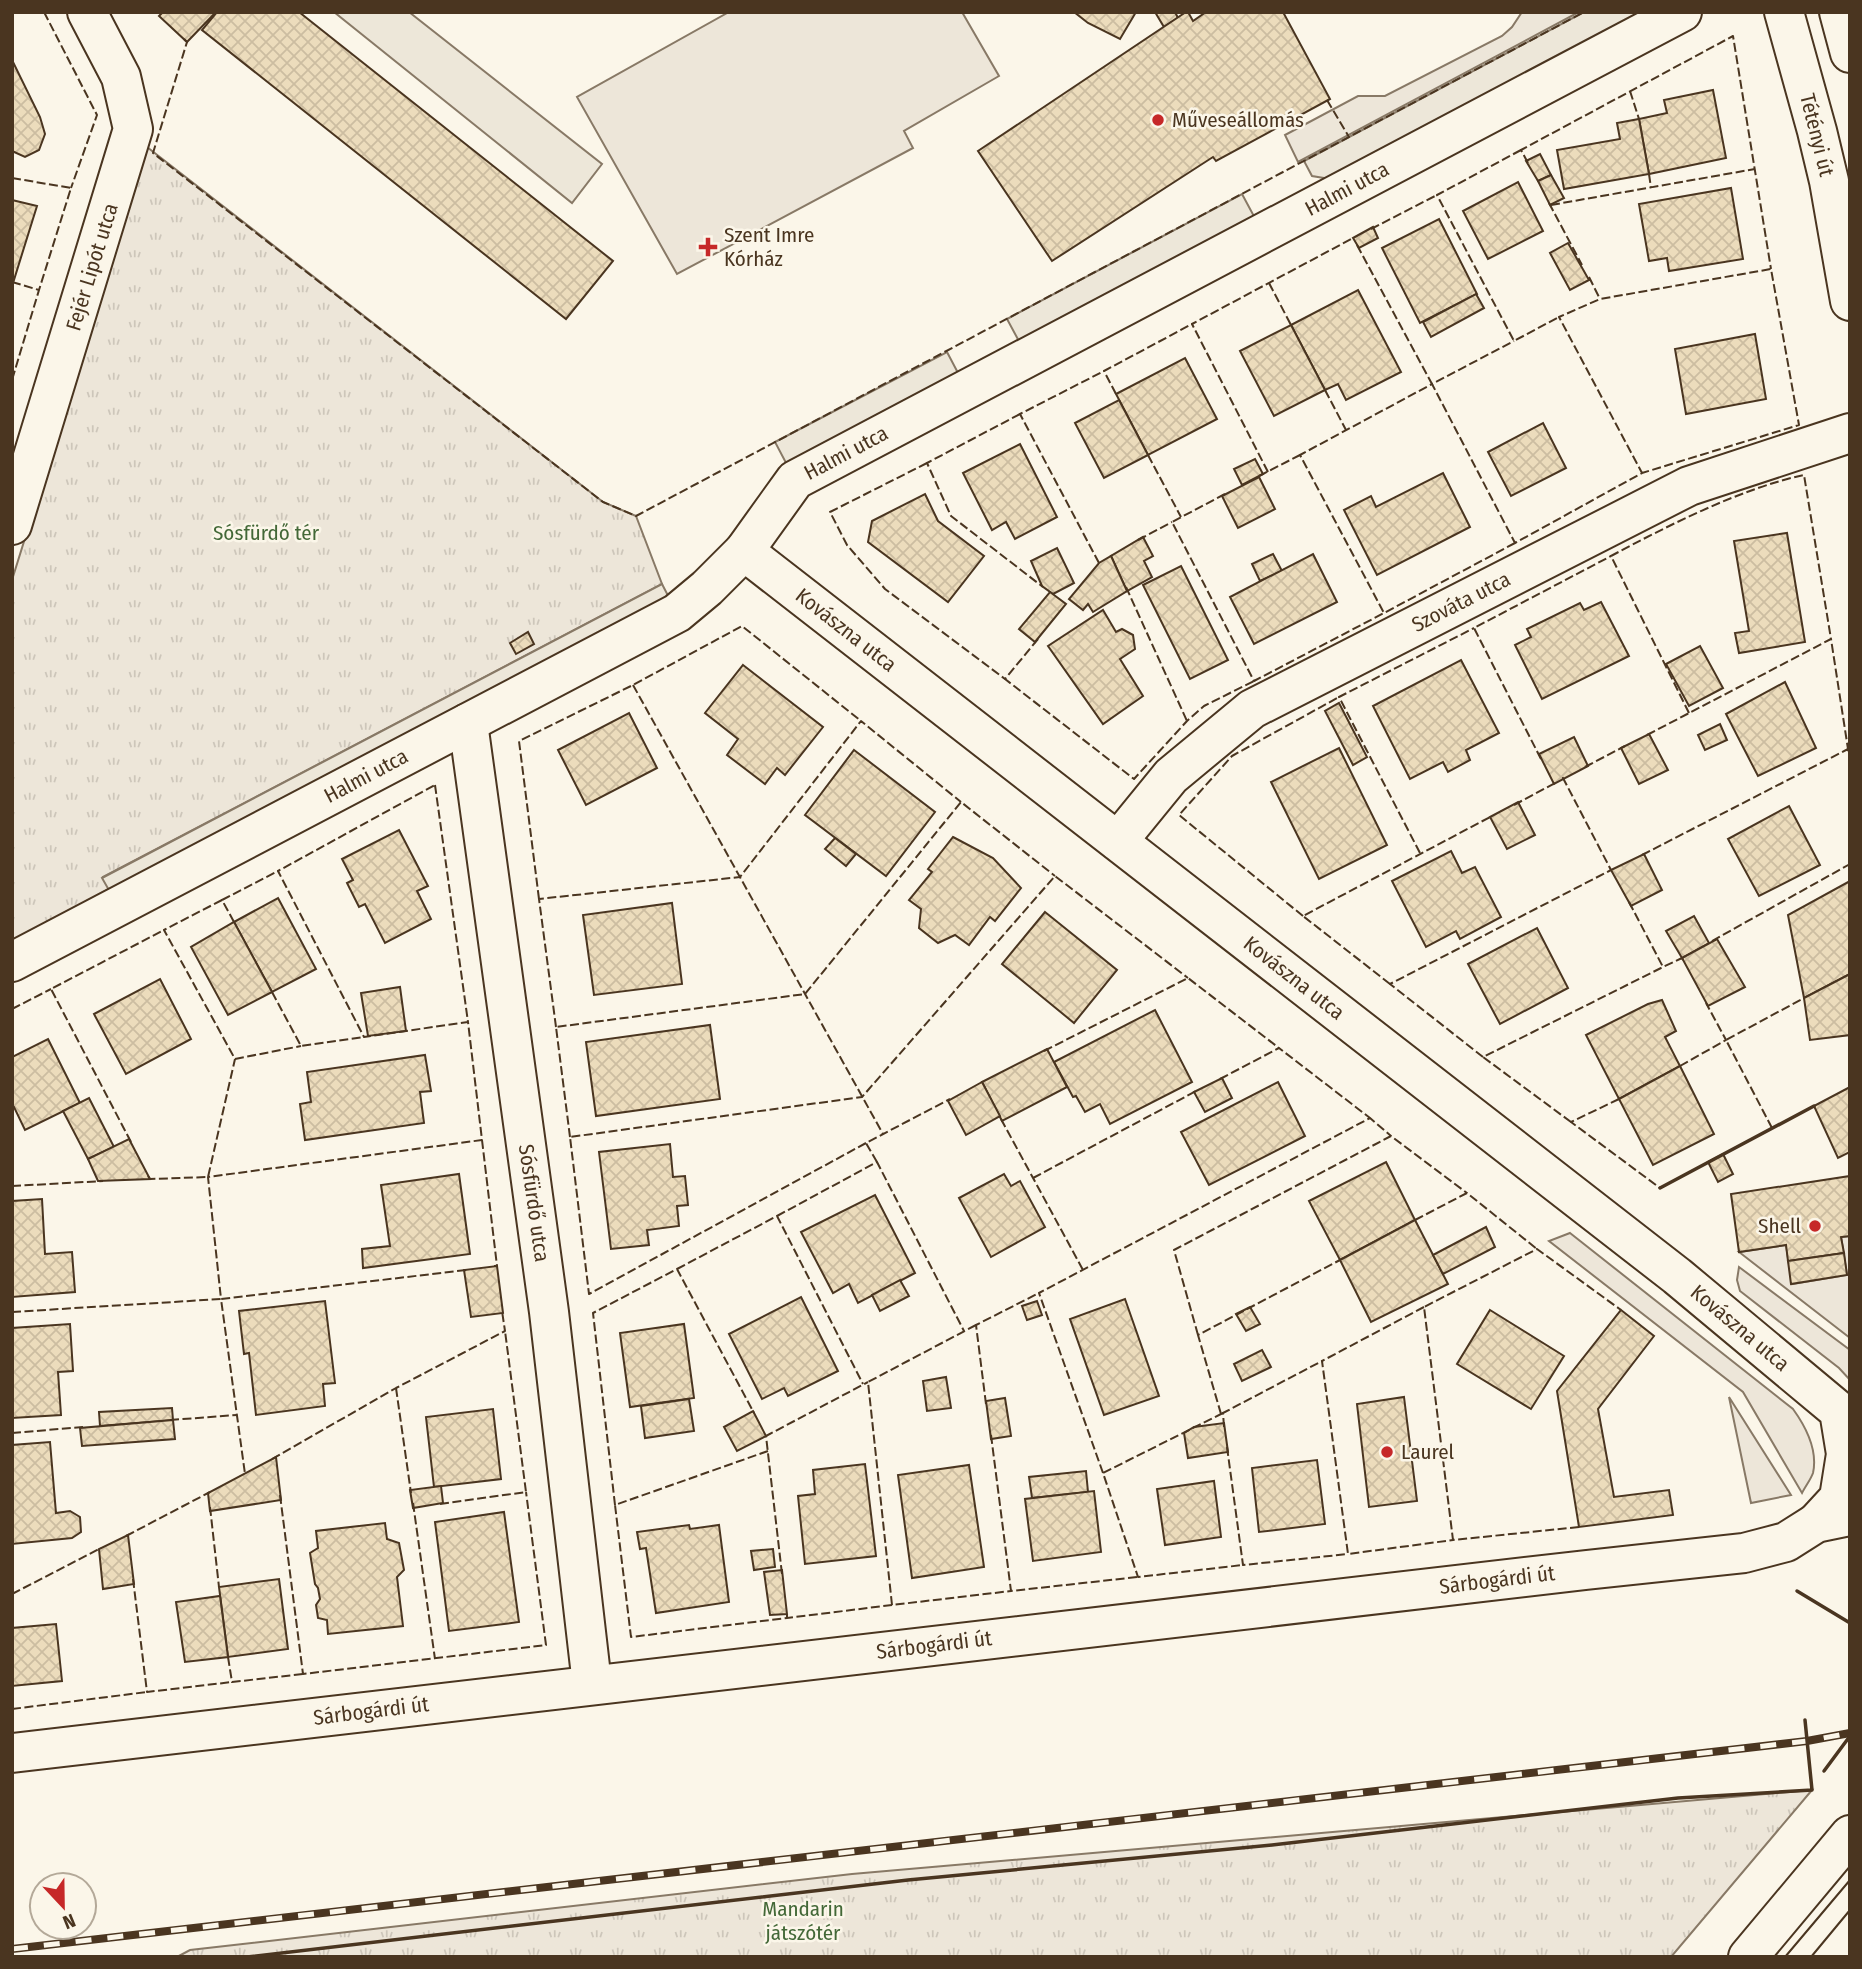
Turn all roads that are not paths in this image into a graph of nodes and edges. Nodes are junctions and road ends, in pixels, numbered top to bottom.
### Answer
1 (87, 12) edge
2 (1682, 12) edge
3 (1784, 12) edge
4 (1839, 12) edge
5 (1850, 53) edge
6 (1850, 302) edge
7 (1850, 433) edge
8 (12, 525) edge
9 (744, 551) junction
10 (468, 723) junction
11 (1118, 841) junction
12 (12, 962) edge
13 (1844, 1417) edge
14 (1833, 1519) edge
15 (592, 1684) junction
16 (12, 1753) edge
17 (1850, 1835) edge
18 (1748, 1957) edge

1 - 8 street, Fejér Lipót utca
2 - 9 street, Halmi utca
3 - 6 street, Tétényi út
4 - 5 street
7 - 11 street, Szováta utca
9 - 10 street, Halmi utca
9 - 11 street, Kovászna utca
10 - 12 street, Halmi utca
10 - 15 street, Sósfürdő utca
11 - 13 street, Kovászna utca
13 - 14 street, Kovászna utca
14 - 15 street, Sárbogárdi út
15 - 16 street, Sárbogárdi út
17 - 18 street

